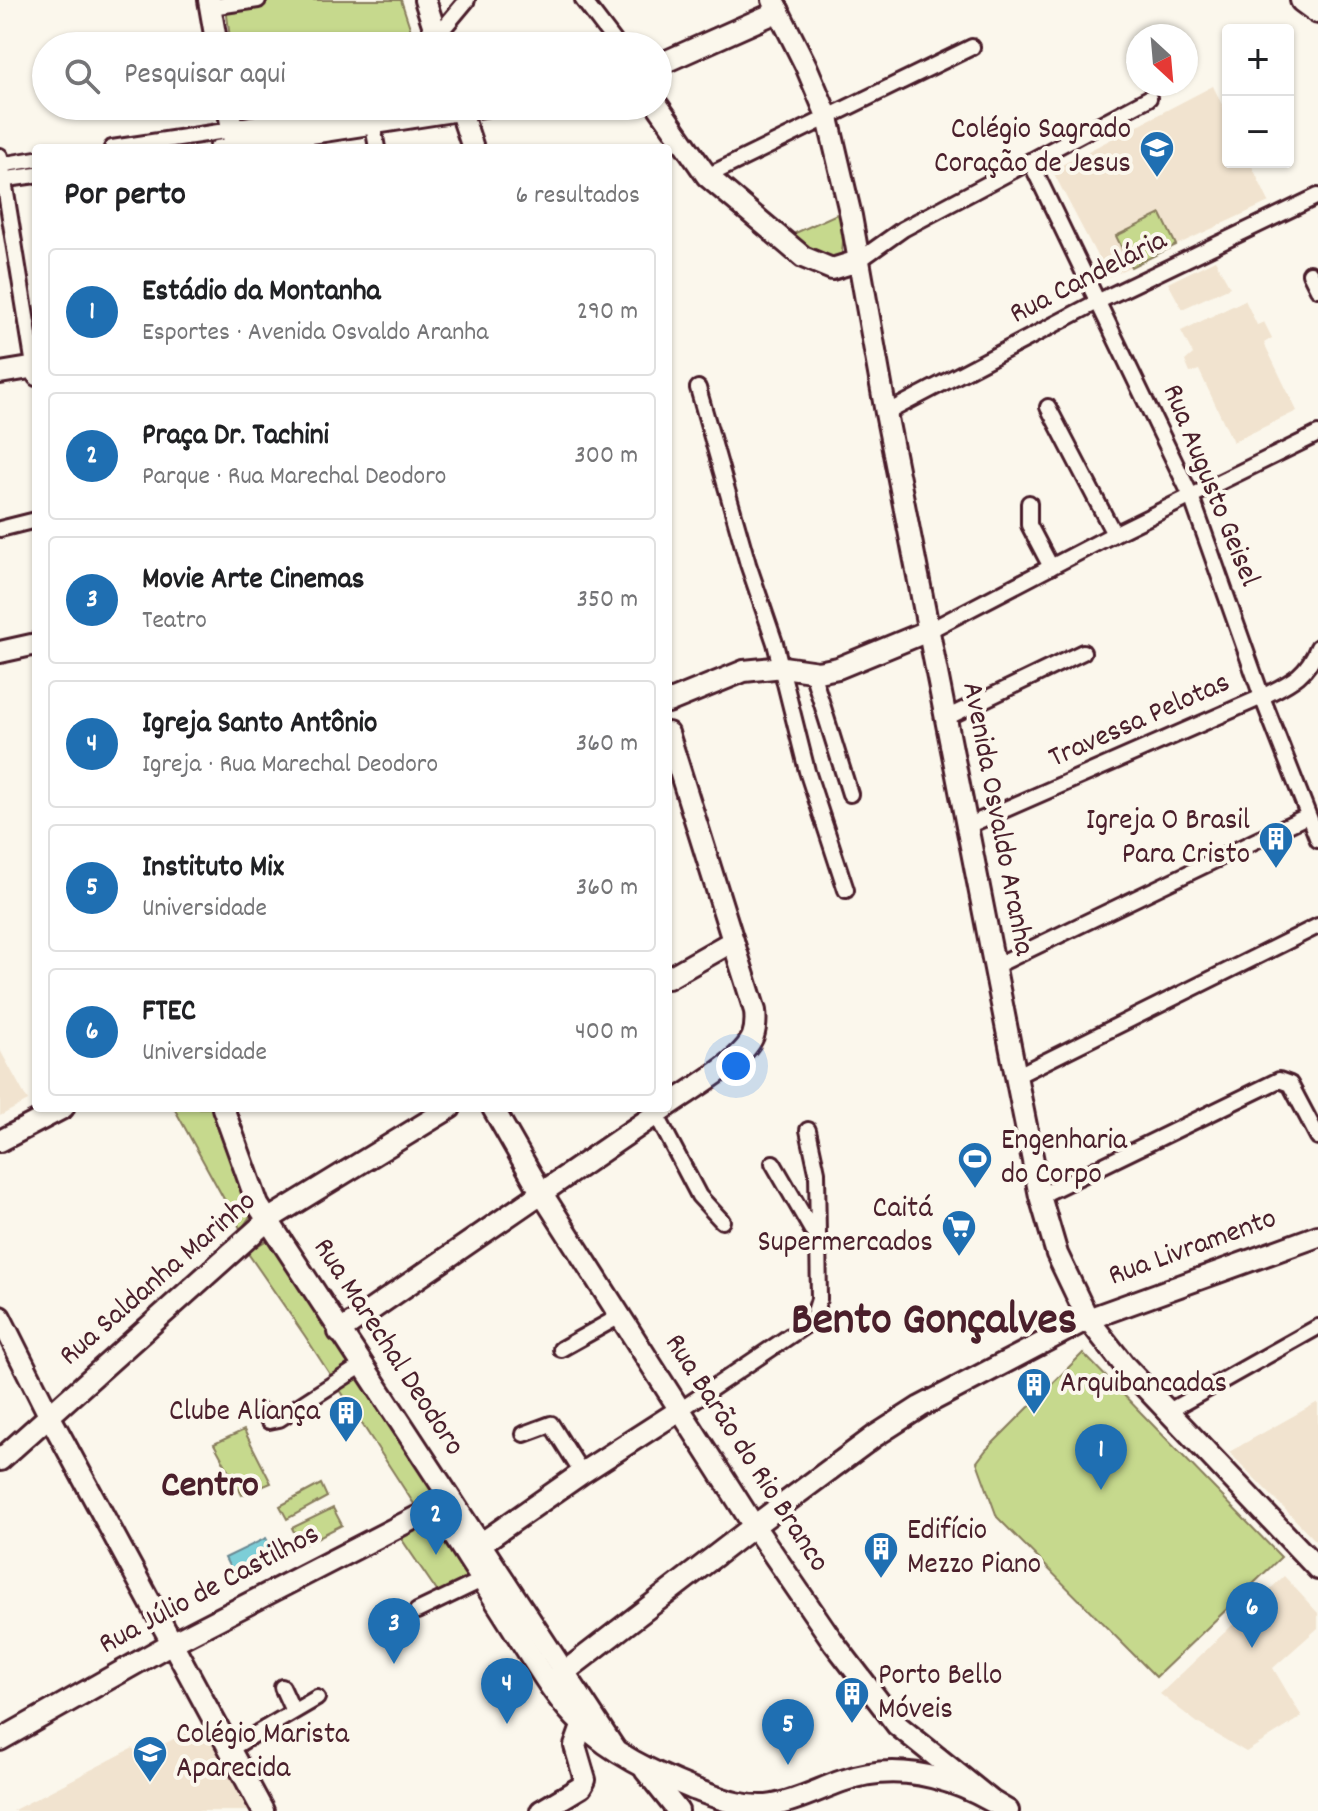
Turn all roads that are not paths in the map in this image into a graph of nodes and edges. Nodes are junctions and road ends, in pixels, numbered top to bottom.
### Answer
1 (258, 0) edge
2 (425, 0) edge
3 (467, 0) edge
4 (583, 0) edge
5 (1303, 0) edge
6 (210, 4) edge
7 (776, 5) edge
8 (1318, 11) edge
9 (215, 32) edge
10 (435, 32) edge
11 (444, 32) edge
12 (607, 32) edge
13 (972, 47) dead end
14 (672, 58) edge
15 (1149, 98) dead end
16 (828, 118) junction
17 (229, 120) edge
18 (333, 120) edge
19 (374, 120) edge
20 (463, 120) edge
21 (668, 120) edge
22 (230, 143) edge
23 (206, 144) edge
24 (377, 144) edge
25 (472, 144) edge
26 (32, 160) edge
27 (1030, 161) junction
28 (1, 169) edge
29 (32, 174) edge
30 (707, 176) junction
31 (1318, 196) edge
32 (858, 261) junction
33 (1310, 273) dead end
34 (1318, 289) edge
35 (1099, 301) junction
36 (32, 353) edge
37 (32, 371) edge
38 (0, 373) edge
39 (698, 388) dead end
40 (1048, 407) dead end
41 (886, 413) junction
42 (1318, 434) edge
43 (1191, 496) junction
44 (1029, 503) dead end
45 (32, 521) edge
46 (0, 529) edge
47 (1114, 534) junction
48 (1051, 567) junction
49 (928, 631) junction
50 (32, 645) edge
51 (1318, 647) edge
52 (0, 652) edge
53 (1083, 652) dead end
54 (781, 667) junction
55 (812, 672) junction
56 (1262, 697) junction
57 (672, 700) edge
58 (946, 718) junction
59 (672, 746) edge
60 (850, 794) dead end
61 (1307, 816) junction
62 (967, 826) junction
63 (1318, 840) edge
64 (846, 890) dead end
65 (1318, 926) edge
66 (733, 941) junction
67 (995, 966) junction
68 (672, 976) edge
69 (1016, 1076) junction
70 (672, 1102) edge
71 (55, 1112) edge
72 (225, 1112) edge
73 (238, 1112) edge
74 (443, 1112) edge
75 (495, 1112) edge
76 (659, 1112) edge
77 (664, 1112) edge
78 (808, 1130) dead end
79 (1318, 1137) edge
80 (0, 1141) edge
81 (773, 1163) dead end
82 (541, 1192) junction
83 (1040, 1196) junction
84 (263, 1212) junction
85 (722, 1221) dead end
86 (1318, 1236) edge
87 (817, 1240) junction
88 (620, 1316) junction
89 (0, 1317) edge
90 (1088, 1319) junction
91 (1318, 1327) edge
92 (339, 1332) junction
93 (561, 1349) dead end
94 (361, 1366) junction
95 (680, 1410) junction
96 (262, 1411) dead end
97 (1167, 1412) junction
98 (50, 1417) junction
99 (524, 1434) dead end
100 (0, 1460) edge
101 (582, 1473) junction
102 (443, 1504) junction
103 (754, 1526) junction
104 (479, 1545) junction
105 (1318, 1569) edge
106 (482, 1580) junction
107 (417, 1611) dead end
108 (172, 1643) junction
109 (556, 1678) junction
110 (282, 1687) dead end
111 (317, 1698) dead end
112 (293, 1711) junction
113 (586, 1716) junction
114 (907, 1735) junction
115 (0, 1740) edge
116 (230, 1749) junction
117 (645, 1770) junction
118 (886, 1771) junction
119 (989, 1799) junction
120 (736, 1806) edge
121 (786, 1806) edge
122 (263, 1811) edge
123 (541, 1811) edge
124 (678, 1811) edge
125 (1008, 1811) edge

1 - 6 street
2 - 10 main road
3 - 11 street
4 - 12 street
5 - 8 highway
6 - 9 main road
7 - 14 main road
7 - 16 main road, Avenida Osvaldo Aranha
13 - 16 street
15 - 27 street
16 - 30 street
16 - 32 main road, Avenida Osvaldo Aranha
17 - 22 main road
18 - 22 main road
19 - 24 street
20 - 25 main road
21 - 30 main road
22 - 23 street
26 - 28 street
27 - 32 street
27 - 35 street, Rua Augusto Geisel
28 - 29 street
28 - 36 street
30 - 32 main road
31 - 35 street, Rua Candelária
32 - 41 main road, Avenida Osvaldo Aranha
33 - 34 street
35 - 41 street, Rua Candelária
35 - 43 street, Rua Augusto Geisel
37 - 38 main road
39 - 54 street
40 - 47 street
41 - 49 main road, Avenida Osvaldo Aranha
42 - 43 street
43 - 47 street
43 - 56 street, Rua Augusto Geisel
44 - 48 street
45 - 46 street
47 - 48 street
48 - 49 street
49 - 55 main road
49 - 58 main road, Avenida Osvaldo Aranha
50 - 52 main road
51 - 56 street, Travessa Pelotas
53 - 58 street
54 - 55 main road
54 - 57 main road
54 - 64 street
55 - 60 street
56 - 61 street, Rua Augusto Geisel
56 - 62 street, Travessa Pelotas
58 - 62 main road, Avenida Osvaldo Aranha
59 - 66 main road
61 - 63 street, Rua Augusto Geisel
61 - 67 street
62 - 67 main road, Avenida Osvaldo Aranha
65 - 69 street
66 - 68 main road
66 - 70 main road
67 - 69 main road, Avenida Osvaldo Aranha
69 - 83 main road, Avenida Osvaldo Aranha
71 - 80 main road
72 - 84 main road
73 - 84 main road
74 - 84 main road, Rua Saldanha Marinho
75 - 82 main road, Rua Barão do Rio Branco
76 - 82 main road
77 - 85 street
78 - 87 street
79 - 83 street
81 - 87 street
82 - 88 main road, Rua Barão do Rio Branco
82 - 92 main road
83 - 90 main road, Avenida Osvaldo Aranha
84 - 92 main road, Rua Marechal Deodoro
84 - 98 main road, Rua Saldanha Marinho
86 - 90 main road, Rua Livramento
87 - 95 street
88 - 93 street
88 - 95 main road, Rua Barão do Rio Branco
89 - 98 main road
90 - 97 main road, Avenida Osvaldo Aranha
90 - 103 main road, Rua Livramento
91 - 97 street
92 - 94 main road, Rua Marechal Deodoro
94 - 96 street
94 - 102 main road, Rua Marechal Deodoro
95 - 101 main road
95 - 103 main road, Rua Barão do Rio Branco
97 - 105 main road, Avenida Osvaldo Aranha
98 - 100 main road, Rua Saldanha Marinho
98 - 108 main road
99 - 101 street
101 - 104 main road
102 - 104 main road, Rua Marechal Deodoro
102 - 106 main road, Rua Marechal Deodoro
102 - 108 main road, Rua Júlio de Castilhos
103 - 109 main road, Rua Livramento
103 - 114 main road, Rua Barão do Rio Branco
104 - 109 main road, Rua Marechal Deodoro
106 - 107 street
106 - 109 main road, Rua Marechal Deodoro
108 - 115 main road, Rua Júlio de Castilhos
108 - 116 main road
109 - 113 main road, Rua Marechal Deodoro
110 - 112 street
111 - 112 street
112 - 116 street
113 - 117 main road, Rua Marechal Deodoro
113 - 123 main road
114 - 118 main road
114 - 119 main road, Rua Barão do Rio Branco
116 - 122 main road
117 - 120 main road, Rua Marechal Deodoro
117 - 124 main road
118 - 119 main road, Rua Marechal Deodoro
118 - 121 main road, Rua Marechal Deodoro
119 - 125 main road
120 - 121 main road, Rua Marechal Deodoro

